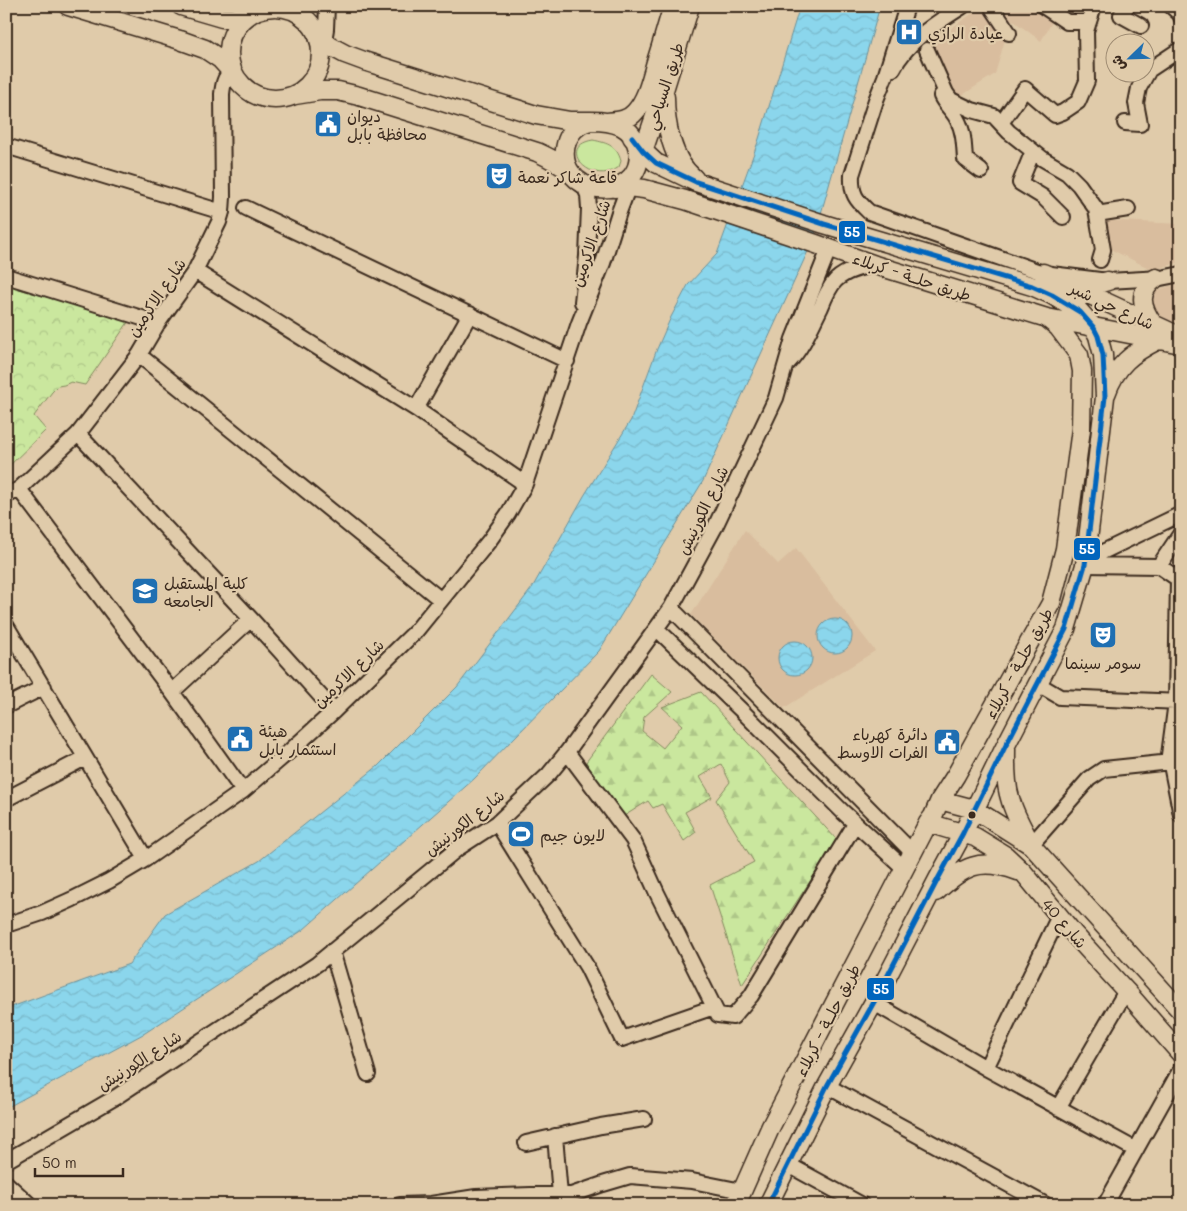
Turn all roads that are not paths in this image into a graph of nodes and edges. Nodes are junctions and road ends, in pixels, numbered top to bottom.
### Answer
1 (68, 6) edge
2 (182, 6) edge
3 (327, 6) edge
4 (673, 6) edge
5 (690, 6) edge
6 (907, 6) edge
7 (963, 6) edge
8 (991, 6) edge
9 (1043, 6) edge
10 (1094, 6) edge
11 (1127, 6) edge
12 (1171, 6) edge
13 (247, 14) edge
14 (1181, 17) edge
15 (1089, 22) junction
16 (1141, 26) dead end
17 (1009, 33) dead end
18 (321, 36) junction
19 (1180, 48) edge
20 (927, 50) dead end
21 (231, 71) junction
22 (936, 72) junction
23 (667, 80) junction
24 (295, 95) junction
25 (876, 100) junction
26 (598, 121) junction
27 (1001, 123) junction
28 (1125, 123) dead end
29 (6, 146) edge
30 (1033, 151) junction
31 (981, 171) dead end
32 (631, 173) junction
33 (575, 177) junction
34 (711, 188) junction
35 (246, 208) dead end
36 (1128, 209) dead end
37 (222, 212) junction
38 (1097, 214) junction
39 (1063, 217) dead end
40 (822, 246) junction
41 (1100, 260) dead end
42 (875, 266) junction
43 (196, 271) junction
44 (1043, 273) junction
45 (1181, 274) edge
46 (6, 276) edge
47 (1156, 278) junction
48 (1108, 281) junction
49 (1085, 292) junction
50 (1052, 295) junction
51 (470, 314) junction
52 (1074, 315) junction
53 (1047, 318) junction
54 (158, 323) junction
55 (579, 323) junction
56 (1094, 328) junction
57 (1156, 332) junction
58 (1181, 337) edge
59 (1181, 344) edge
60 (139, 355) junction
61 (1079, 355) junction
62 (567, 361) junction
63 (786, 366) junction
64 (1105, 397) junction
65 (416, 409) junction
66 (78, 434) junction
67 (525, 484) junction
68 (20, 489) junction
69 (6, 496) edge
70 (1181, 514) edge
71 (1181, 532) edge
72 (1085, 562) junction
73 (1159, 566) junction
74 (1179, 579) edge
75 (441, 600) junction
76 (671, 608) junction
77 (251, 619) junction
78 (7, 627) edge
79 (657, 629) junction
80 (1038, 684) junction
81 (44, 687) junction
82 (172, 692) junction
83 (1178, 702) edge
84 (6, 706) edge
85 (334, 711) junction
86 (1006, 745) junction
87 (567, 752) junction
88 (86, 758) junction
89 (1171, 762) junction
90 (243, 791) junction
91 (6, 799) edge
92 (940, 800) junction
93 (974, 810) junction
94 (1181, 815) edge
95 (928, 823) junction
96 (498, 824) junction
97 (855, 824) junction
98 (963, 833) junction
99 (1031, 845) junction
100 (909, 848) junction
101 (146, 860) junction
102 (899, 864) junction
103 (1023, 872) junction
104 (927, 901) junction
105 (1059, 916) junction
106 (6, 925) edge
107 (332, 952) junction
108 (1126, 991) junction
109 (874, 1003) junction
110 (714, 1007) junction
111 (1181, 1011) edge
112 (1181, 1054) edge
113 (986, 1068) junction
114 (1181, 1069) edge
115 (368, 1074) dead end
116 (827, 1086) junction
117 (1058, 1108) junction
118 (644, 1119) dead end
119 (556, 1136) junction
120 (526, 1143) dead end
121 (1136, 1150) junction
122 (6, 1161) edge
123 (787, 1164) junction
124 (6, 1183) edge
125 (560, 1195) junction
126 (739, 1198) edge
127 (30, 1205) edge
128 (400, 1205) edge
129 (768, 1205) edge
130 (862, 1205) edge
131 (1046, 1205) edge
132 (1105, 1205) edge

1 - 21 main road
2 - 13 main road
3 - 18 street
4 - 26 main road, طريق السياحي
5 - 23 main road, طريق السياحي
6 - 25 street
7 - 25 street
8 - 17 street
9 - 15 street
10 - 15 street
11 - 16 street
12 - 14 street
13 - 18 main road
13 - 21 main road
15 - 27 street
18 - 24 main road
18 - 26 main road
19 - 28 street
20 - 22 street
21 - 24 main road
21 - 37 street, شارع الاكرمين
22 - 27 street
22 - 31 street
23 - 32 main road, طريق السياحي
23 - 34 main road
24 - 33 main road, طريق حلــة - كربلاء
25 - 44 street
26 - 32 main road
26 - 33 main road
27 - 30 street
29 - 37 street
30 - 38 street
30 - 39 street
32 - 33 main road, طريق حلــة - كربلاء
32 - 34 main road
32 - 40 main road, طريق حلــة - كربلاء
32 - 55 street, شارع الاكرمين
33 - 55 street, شارع الاكرمين
34 - 50 main road
35 - 51 street
36 - 38 street
37 - 43 street, شارع الاكرمين
38 - 41 street
40 - 42 main road, طريق حلــة - كربلاء
40 - 63 street, شارع الكورنيش
42 - 53 main road, طريق حلــة - كربلاء
42 - 63 street
43 - 54 street, شارع الاكرمين
43 - 65 street
44 - 48 street
44 - 49 main road, شارع حي شبر
44 - 50 main road
44 - 52 main road
45 - 47 street
46 - 54 street
47 - 48 street
47 - 57 main road
48 - 49 main road
49 - 52 main road
49 - 57 main road, شارع حي شبر
50 - 52 main road
50 - 53 main road
51 - 62 street
51 - 65 street
52 - 53 main road
52 - 56 main road, طريق حلــة - كربلاء
52 - 61 main road
53 - 61 main road, طريق حلــة - كربلاء
54 - 60 street, شارع الاكرمين
55 - 62 street, شارع الاكرمين
56 - 57 main road
56 - 64 main road, طريق حلــة - كربلاء
57 - 58 main road, شارع حي شبر
57 - 59 main road
57 - 64 main road
60 - 66 street, شارع الاكرمين
60 - 75 street
61 - 92 main road, طريق حلــة - كربلاء
62 - 67 street, شارع الاكرمين
63 - 76 street, شارع الكورنيش
64 - 72 main road, طريق حلــة - كربلاء
65 - 67 street
66 - 68 street, شارع الاكرمين
66 - 77 street
67 - 75 street, شارع الاكرمين
68 - 69 street, شارع الاكرمين
68 - 82 street
70 - 72 street
71 - 73 street
72 - 73 street
72 - 80 main road, طريق حلــة - كربلاء
73 - 74 street
74 - 83 street
75 - 85 street, شارع الاكرمين
76 - 79 street, شارع الكورنيش
76 - 100 street
77 - 82 street
77 - 85 street
78 - 81 street
79 - 87 street, شارع الكورنيش
79 - 97 street
80 - 83 street
80 - 86 main road, طريق حلــة - كربلاء
81 - 84 street
81 - 88 street
82 - 90 street
83 - 89 street
85 - 90 street, شارع الاكرمين
86 - 93 main road, طريق حلــة - كربلاء
86 - 99 main road
87 - 96 street, شارع الكورنيش
87 - 110 street
88 - 91 street
88 - 101 street
89 - 94 street
89 - 99 street
90 - 101 street, شارع الاكرمين
92 - 93 main road, شارع 40
92 - 95 main road, طريق حلــة - كربلاء
93 - 98 main road, طريق حلــة - كربلاء
93 - 99 main road, شارع 40
95 - 98 main road, شارع 40
95 - 100 main road, طريق حلــة - كربلاء
96 - 107 street, شارع الكورنيش
96 - 110 street
97 - 102 street
97 - 110 street
98 - 103 main road, شارع 40
98 - 104 main road, طريق حلــة - كربلاء
99 - 111 main road, شارع 40
100 - 102 main road, طريق حلــة - كربلاء
101 - 106 street, شارع الاكرمين
102 - 126 main road, طريق حلــة - كربلاء
103 - 104 main road
103 - 105 main road, شارع 40
104 - 109 main road, طريق حلــة - كربلاء
105 - 108 main road, شارع 40
105 - 113 street
107 - 115 street
107 - 122 street, شارع الكورنيش
108 - 112 main road, شارع 40
108 - 117 street
109 - 113 street
109 - 116 main road, طريق حلــة - كربلاء
113 - 117 street
114 - 121 street
116 - 123 main road, طريق حلــة - كربلاء
116 - 131 street
117 - 121 street
118 - 119 street
119 - 120 street
119 - 125 street
121 - 132 street
123 - 129 main road, طريق حلــة - كربلاء
123 - 130 street
124 - 127 street
125 - 126 street
125 - 128 street

